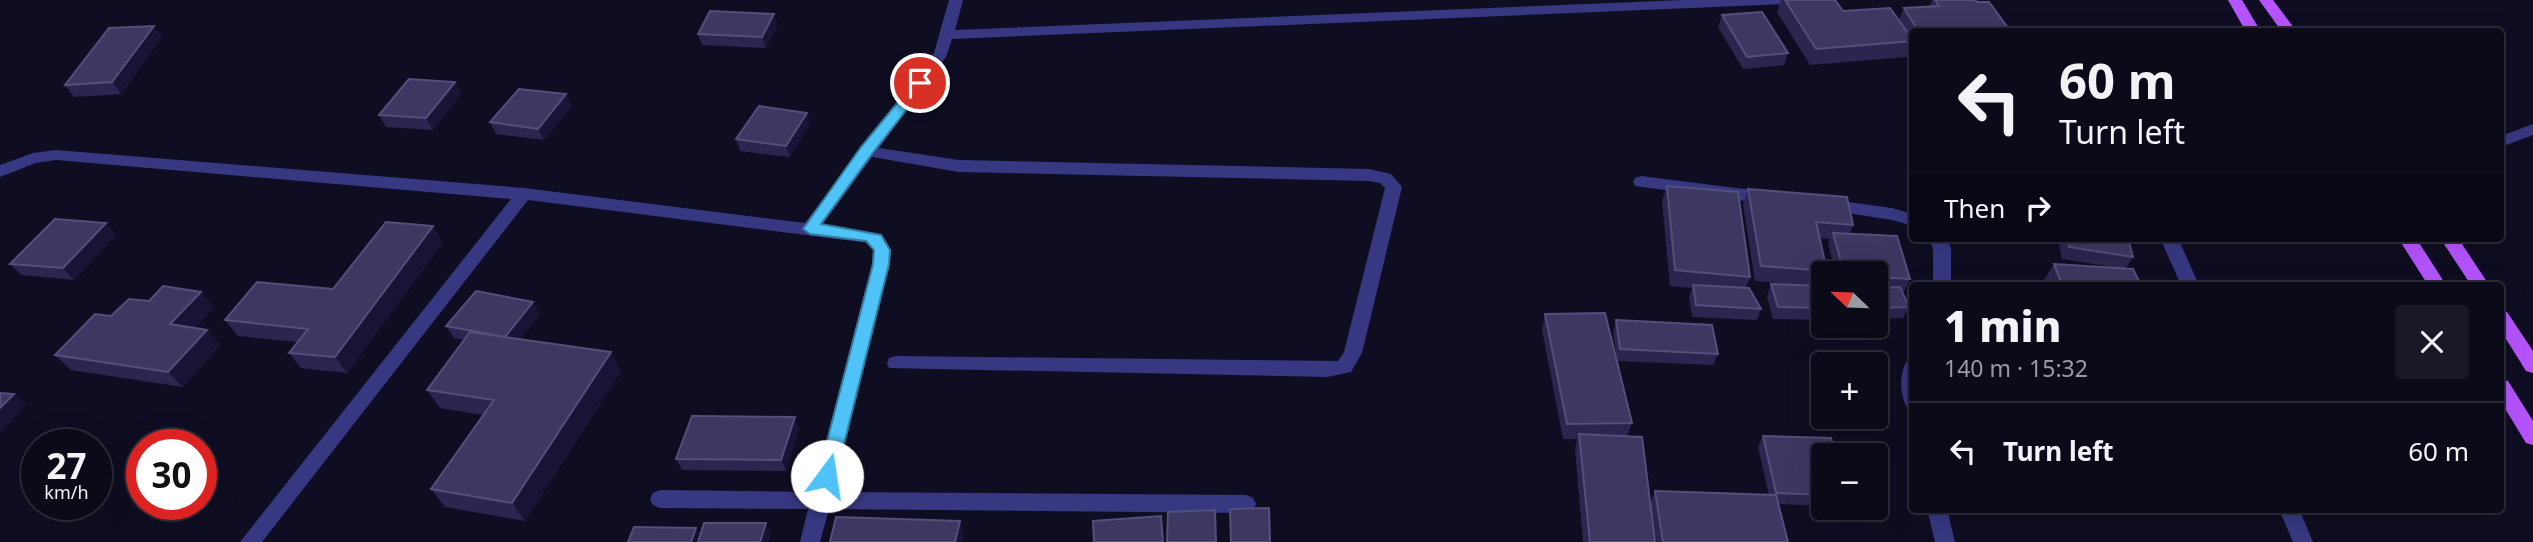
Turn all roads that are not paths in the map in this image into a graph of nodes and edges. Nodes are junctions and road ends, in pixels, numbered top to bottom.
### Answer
1 (957, 0) edge
2 (1788, 0) edge
3 (2235, 0) edge
4 (2266, 0) edge
5 (1727, 1) edge
6 (1436, 7) edge
7 (2252, 28) edge
8 (2287, 28) edge
9 (949, 35) junction
10 (2533, 129) edge
11 (2504, 141) edge
12 (2533, 141) edge
13 (2504, 142) edge
14 (866, 150) junction
15 (0, 171) edge
16 (1641, 182) dead end
17 (524, 194) junction
18 (1786, 200) edge
19 (1813, 204) edge
20 (1909, 219) edge
21 (810, 229) junction
22 (1939, 242) edge
23 (2171, 242) edge
24 (2410, 242) edge
25 (2452, 242) edge
26 (1942, 282) edge
27 (2189, 282) edge
28 (2435, 282) edge
29 (2478, 282) edge
30 (2504, 322) edge
31 (896, 363) dead end
32 (2533, 366) edge
33 (2504, 391) edge
34 (2533, 437) edge
35 (660, 499) dead end
36 (820, 502) junction
37 (1246, 504) dead end
38 (1938, 513) edge
39 (2291, 513) edge
40 (250, 542) edge
41 (810, 542) edge
42 (1945, 542) edge
43 (2303, 542) edge

1 - 9 street
2 - 5 street
3 - 7 main road
4 - 8 main road
5 - 6 street
6 - 9 street
9 - 14 street
10 - 11 street
12 - 13 street
14 - 21 street
14 - 31 street
15 - 17 street
16 - 18 street
17 - 21 street
17 - 40 street
19 - 20 street
21 - 36 street
22 - 26 street
23 - 27 street
24 - 28 main road
25 - 29 main road
30 - 32 main road
33 - 34 main road
35 - 36 street
36 - 37 street
36 - 41 street
38 - 42 street
39 - 43 street

